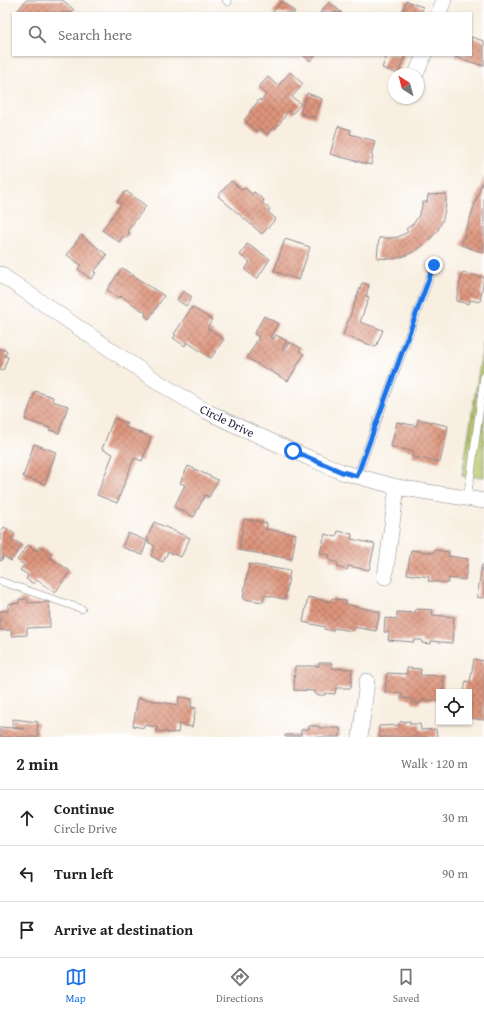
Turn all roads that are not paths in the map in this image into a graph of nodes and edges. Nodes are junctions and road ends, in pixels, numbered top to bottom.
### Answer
1 (444, 0) edge
2 (439, 12) edge
3 (424, 56) edge
4 (419, 68) edge
5 (434, 265) dead end
6 (0, 274) edge
7 (484, 376) edge
8 (357, 476) junction
9 (397, 487) junction
10 (466, 499) junction
11 (484, 502) edge
12 (385, 577) dead end
13 (0, 581) edge
14 (82, 609) dead end
15 (367, 681) dead end
16 (360, 737) edge

1 - 2 street
3 - 4 street
5 - 8 lane
6 - 8 street, Circle Drive
7 - 10 lane
8 - 9 street, Circle Drive
9 - 10 street, Circle Drive
9 - 12 street
10 - 11 street, Circle Drive
13 - 14 lane
15 - 16 street

